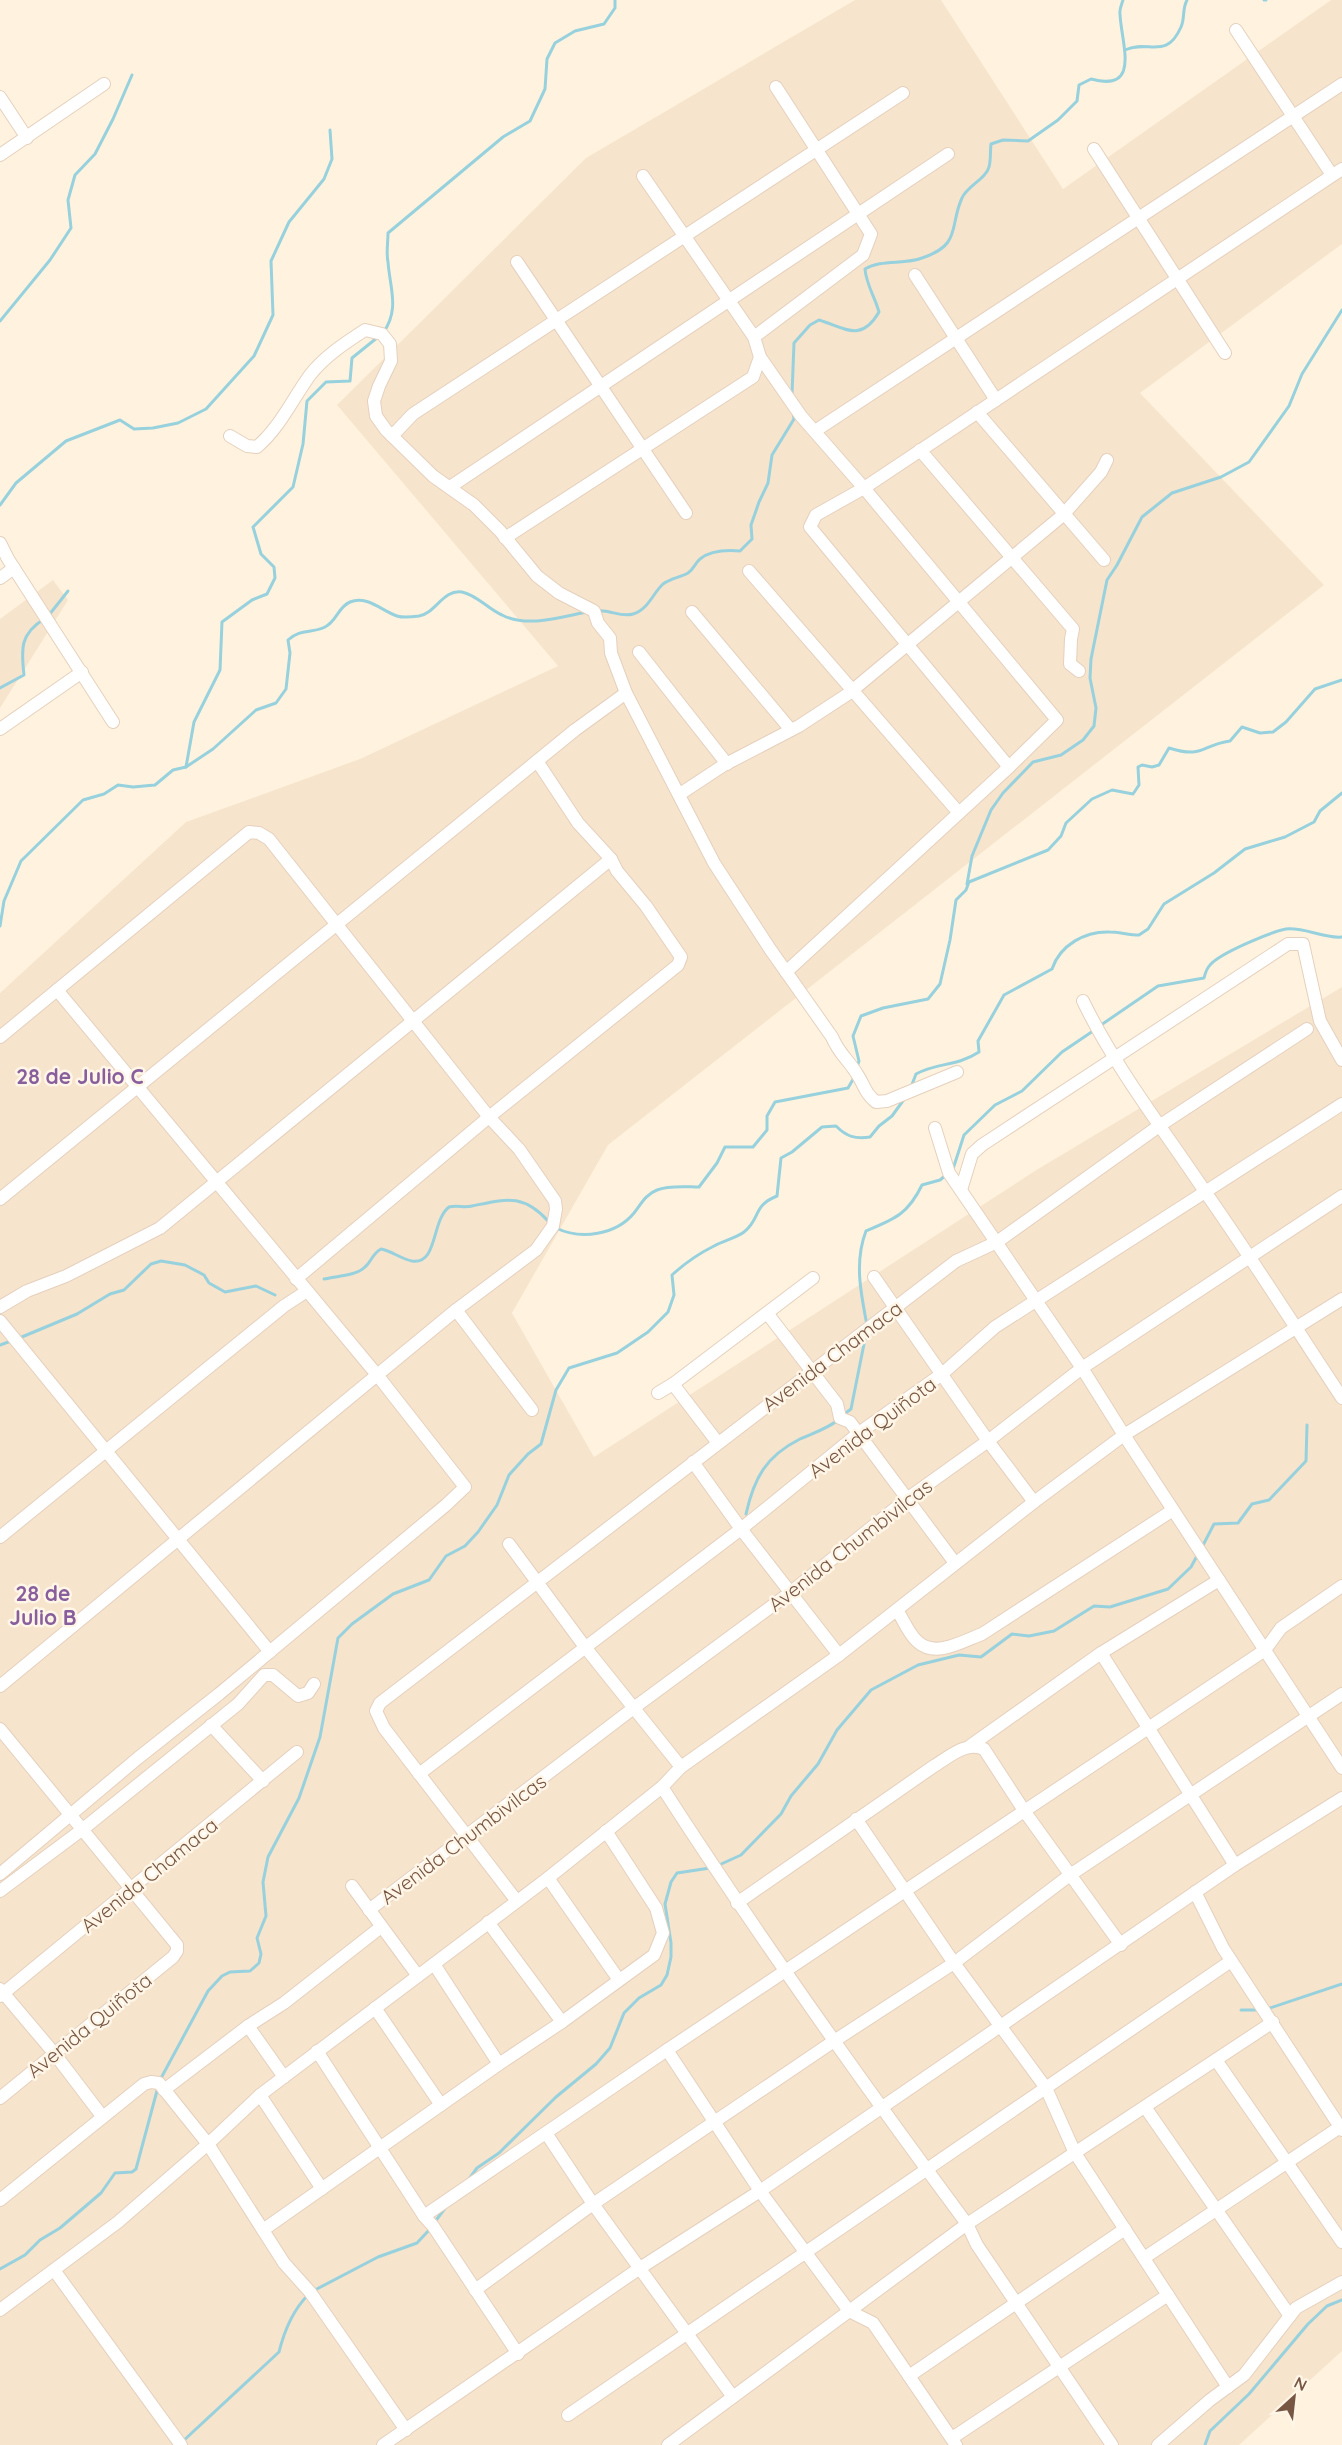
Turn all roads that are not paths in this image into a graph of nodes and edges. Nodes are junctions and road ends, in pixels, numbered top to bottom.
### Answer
1 (1236, 30) dead end
2 (104, 84) dead end
3 (1342, 84) edge
4 (776, 87) dead end
5 (903, 93) dead end
6 (0, 97) edge
7 (1293, 116) junction
8 (27, 138) junction
9 (1094, 149) dead end
10 (816, 150) junction
11 (948, 154) dead end
12 (0, 155) edge
13 (1337, 172) edge
14 (643, 176) dead end
15 (858, 214) junction
16 (1138, 218) junction
17 (685, 236) junction
18 (517, 262) dead end
19 (915, 275) dead end
20 (1178, 278) junction
21 (729, 300) junction
22 (556, 321) junction
23 (754, 337) junction
24 (956, 338) junction
25 (1226, 353) dead end
26 (760, 357) junction
27 (600, 386) junction
28 (996, 400) junction
29 (977, 412) junction
30 (815, 431) junction
31 (230, 435) dead end
32 (392, 436) junction
33 (642, 449) junction
34 (920, 450) junction
35 (1107, 460) dead end
36 (450, 487) junction
37 (864, 488) junction
38 (686, 513) dead end
39 (1064, 514) junction
40 (505, 538) junction
41 (0, 543) edge
42 (1012, 557) junction
43 (1104, 560) dead end
44 (14, 568) junction
45 (749, 571) dead end
46 (0, 578) edge
47 (958, 602) junction
48 (692, 612) dead end
49 (908, 644) junction
50 (639, 652) dead end
51 (1079, 671) dead end
52 (82, 672) junction
53 (853, 690) junction
54 (626, 693) junction
55 (113, 722) dead end
56 (0, 729) edge
57 (791, 730) junction
58 (537, 761) junction
59 (727, 764) junction
60 (1010, 767) junction
61 (680, 794) junction
62 (959, 813) junction
63 (611, 859) junction
64 (337, 924) junction
65 (786, 972) junction
66 (57, 990) junction
67 (1083, 1001) dead end
68 (414, 1021) junction
69 (1307, 1029) dead end
70 (0, 1037) edge
71 (1115, 1058) junction
72 (1342, 1060) edge
73 (957, 1072) dead end
74 (138, 1087) junction
75 (1342, 1104) edge
76 (489, 1117) junction
77 (1159, 1126) junction
78 (935, 1128) dead end
79 (217, 1181) junction
80 (961, 1190) junction
81 (1206, 1192) junction
82 (1342, 1196) edge
83 (0, 1198) edge
84 (997, 1242) junction
85 (1250, 1257) junction
86 (874, 1277) dead end
87 (813, 1278) dead end
88 (296, 1279) junction
89 (307, 1291) junction
90 (1342, 1299) edge
91 (1037, 1300) junction
92 (0, 1307) edge
93 (897, 1307) junction
94 (456, 1310) junction
95 (767, 1313) junction
96 (0, 1321) edge
97 (1296, 1328) junction
98 (1082, 1368) junction
99 (811, 1371) junction
100 (942, 1374) junction
101 (378, 1376) junction
102 (673, 1384) junction
103 (658, 1393) dead end
104 (1342, 1398) edge
105 (532, 1410) dead end
106 (859, 1433) junction
107 (1124, 1435) junction
108 (988, 1441) junction
109 (718, 1443) junction
110 (106, 1449) junction
111 (693, 1462) junction
112 (907, 1499) junction
113 (1034, 1502) junction
114 (1173, 1510) junction
115 (741, 1529) junction
116 (0, 1537) edge
117 (180, 1540) junction
118 (509, 1544) dead end
119 (955, 1563) junction
120 (1219, 1580) junction
121 (536, 1582) junction
122 (1342, 1586) edge
123 (790, 1593) junction
124 (897, 1610) junction
125 (585, 1647) junction
126 (1265, 1650) junction
127 (270, 1652) junction
128 (1101, 1653) junction
129 (839, 1655) junction
130 (314, 1684) dead end
131 (0, 1686) edge
132 (1342, 1694) edge
133 (635, 1707) junction
134 (1309, 1717) junction
135 (211, 1725) junction
136 (1148, 1728) junction
137 (0, 1729) edge
138 (970, 1746) junction
139 (297, 1752) dead end
140 (681, 1767) junction
141 (1342, 1768) edge
142 (419, 1773) junction
143 (263, 1781) junction
144 (662, 1787) junction
145 (1191, 1795) junction
146 (1342, 1798) edge
147 (1025, 1812) junction
148 (71, 1815) junction
149 (856, 1819) junction
150 (82, 1829) junction
151 (606, 1831) junction
152 (466, 1837) junction
153 (1235, 1865) junction
154 (0, 1874) edge
155 (1070, 1875) junction
156 (548, 1878) junction
157 (352, 1886) dead end
158 (132, 1888) junction
159 (906, 1890) junction
160 (0, 1891) edge
161 (1195, 1892) junction
162 (516, 1900) junction
163 (737, 1903) junction
164 (369, 1910) junction
165 (488, 1922) junction
166 (381, 1927) junction
167 (1121, 1945) junction
168 (1231, 1961) junction
169 (954, 1963) junction
170 (434, 1964) junction
171 (785, 1971) junction
172 (418, 1976) junction
173 (619, 1980) junction
174 (1, 1993) edge
175 (375, 2008) junction
176 (562, 2022) junction
177 (1273, 2022) junction
178 (248, 2026) junction
179 (1000, 2026) junction
180 (834, 2041) junction
181 (667, 2050) junction
182 (317, 2051) junction
183 (54, 2053) junction
184 (1216, 2060) junction
185 (499, 2064) junction
186 (284, 2077) junction
187 (1046, 2088) junction
188 (164, 2090) junction
189 (260, 2095) junction
190 (0, 2098) edge
191 (441, 2105) junction
192 (1145, 2107) junction
193 (880, 2108) junction
194 (102, 2116) junction
195 (715, 2122) junction
196 (1341, 2129) edge
197 (546, 2133) junction
198 (208, 2144) junction
199 (379, 2148) junction
200 (1075, 2153) junction
201 (1287, 2162) junction
202 (927, 2170) junction
203 (322, 2189) junction
204 (760, 2191) junction
205 (0, 2200) edge
206 (593, 2204) junction
207 (1216, 2210) junction
208 (424, 2216) junction
209 (967, 2224) junction
210 (1125, 2229) junction
211 (263, 2230) junction
212 (1342, 2242) edge
213 (806, 2253) junction
214 (1144, 2258) junction
215 (640, 2268) junction
216 (54, 2270) junction
217 (1342, 2282) edge
218 (475, 2290) junction
219 (1168, 2295) junction
220 (1016, 2303) junction
221 (0, 2310) edge
222 (849, 2312) junction
223 (1290, 2316) junction
224 (688, 2333) junction
225 (518, 2354) junction
226 (1059, 2367) junction
227 (909, 2376) junction
228 (1228, 2387) junction
229 (733, 2397) junction
230 (568, 2415) dead end
231 (406, 2430) junction
232 (954, 2442) edge
233 (181, 2445) edge
234 (383, 2445) edge
235 (668, 2445) edge
236 (1112, 2445) edge
237 (1158, 2445) edge

1 - 7 street
2 - 8 street
3 - 7 street
4 - 10 street
5 - 10 street
6 - 8 street
7 - 13 street
7 - 16 street
8 - 12 street
9 - 16 street
10 - 15 street
10 - 17 street
11 - 15 street
13 - 20 street
14 - 17 street
15 - 21 street
15 - 23 street
16 - 20 street
16 - 24 street
17 - 21 street
17 - 22 street
18 - 22 street
19 - 24 street
20 - 25 street
20 - 28 street
21 - 23 street
21 - 27 street
22 - 27 street
22 - 32 street
23 - 26 street
24 - 28 street
24 - 30 street
26 - 30 street
26 - 33 street
27 - 33 street
27 - 36 street
28 - 29 street
29 - 34 street
29 - 39 street
30 - 37 street
31 - 32 street
32 - 36 street
33 - 38 street
33 - 40 street
34 - 37 street
34 - 42 street
35 - 39 street
36 - 40 street
37 - 47 street
37 - 49 street
39 - 42 street
39 - 43 street
40 - 54 street
41 - 44 street
42 - 47 street
42 - 51 street
44 - 46 street
44 - 52 street
45 - 53 street
47 - 49 street
47 - 60 street
48 - 57 street
49 - 53 street
49 - 60 street
50 - 59 street
52 - 55 street
52 - 56 street
53 - 57 street
53 - 62 street
54 - 58 street
54 - 61 street
57 - 59 street
58 - 63 street
58 - 64 street
59 - 61 street
60 - 62 street
61 - 65 street
62 - 65 street
63 - 68 street
63 - 76 street
64 - 66 street
64 - 68 street
64 - 74 street
65 - 73 street
66 - 70 street
66 - 74 street
67 - 71 street
68 - 76 street
68 - 79 street
69 - 77 street, Avenida Chamaca
71 - 72 street
71 - 77 street
71 - 80 street
74 - 79 street
74 - 83 street
75 - 81 street, Avenida Quiñota
76 - 88 street
76 - 94 street
77 - 81 street
77 - 84 street, Avenida Chamaca
78 - 80 street
79 - 88 street
79 - 92 street
80 - 84 street
81 - 85 street
81 - 91 street, Avenida Quiñota
82 - 85 street, Avenida Chumbivilcas
84 - 91 street
84 - 93 street, Avenida Chamaca
85 - 97 street
85 - 98 street, Avenida Chumbivilcas
86 - 93 street
87 - 95 street
88 - 89 street
89 - 101 street
89 - 110 street
90 - 97 street
91 - 98 street
91 - 100 street, Avenida Quiñota
93 - 99 street, Avenida Chamaca
93 - 100 street
94 - 101 street
94 - 105 street
95 - 99 street
95 - 102 street
96 - 110 street
97 - 104 street
97 - 107 street
98 - 107 street
98 - 108 street, Avenida Chumbivilcas
99 - 106 street
99 - 109 street, Avenida Chamaca
100 - 106 street, Avenida Quiñota
100 - 108 street
101 - 117 street
101 - 127 street
102 - 103 street
102 - 109 street
106 - 112 street
106 - 115 street, Avenida Quiñota
107 - 113 street
107 - 114 street
108 - 112 street, Avenida Chumbivilcas
108 - 113 street
109 - 111 street, Avenida Chamaca
110 - 116 street
110 - 117 street
111 - 115 street
111 - 121 street, Avenida Chamaca
112 - 119 street
112 - 123 street, Avenida Chumbivilcas
113 - 119 street
114 - 120 street
114 - 124 street
115 - 123 street
115 - 125 street, Avenida Quiñota
117 - 127 street
117 - 131 street
118 - 121 street
119 - 124 street
120 - 126 street
120 - 128 street
121 - 125 street
121 - 142 street, Avenida Chamaca
122 - 126 street
123 - 129 street
123 - 133 street, Avenida Chumbivilcas
124 - 129 street
125 - 133 street
125 - 142 street, Avenida Quiñota
126 - 134 street
126 - 136 street
127 - 148 street
128 - 136 street
128 - 138 street
129 - 140 street
130 - 135 street
132 - 134 street
133 - 140 street
133 - 152 street, Avenida Chumbivilcas
134 - 141 street
134 - 145 street
135 - 143 street
135 - 150 street
136 - 145 street
136 - 147 street
137 - 148 street
138 - 147 street
138 - 149 street
139 - 143 street, Avenida Chamaca
140 - 144 street
142 - 152 street
143 - 158 street, Avenida Chamaca
144 - 151 street
144 - 163 street
145 - 153 street
145 - 155 street
146 - 153 street
147 - 155 street
147 - 159 street
148 - 150 street
148 - 154 street
149 - 159 street
149 - 163 street
150 - 158 street
150 - 160 street
151 - 156 street
151 - 173 street
152 - 162 street
152 - 164 street, Avenida Chumbivilcas
153 - 161 street
155 - 167 street
155 - 169 street
156 - 162 street
156 - 173 street
157 - 164 street
158 - 174 street, Avenida Chamaca
158 - 183 street, Avenida Quiñota
159 - 169 street
159 - 171 street
161 - 167 street
161 - 168 street
162 - 165 street
163 - 171 street
164 - 166 street
165 - 170 street
165 - 176 street
166 - 172 street
166 - 178 street, Avenida Chumbivilcas
167 - 179 street
168 - 177 street
168 - 187 street
169 - 179 street
169 - 180 street
170 - 172 street
170 - 185 street
171 - 180 street
171 - 181 street
172 - 175 street
173 - 176 street
174 - 183 street
175 - 182 street
175 - 191 street
176 - 185 street
177 - 184 street
177 - 196 street
178 - 186 street
178 - 188 street, Avenida Chumbivilcas
179 - 187 street
179 - 193 street
180 - 193 street
180 - 195 street
181 - 195 street
181 - 197 street
182 - 186 street
182 - 199 street
183 - 190 street, Avenida Quiñota
183 - 194 street
184 - 192 street
184 - 201 street
185 - 191 street
186 - 189 street
187 - 200 street
187 - 202 street
188 - 194 street
188 - 198 street
189 - 198 street
189 - 203 street
191 - 199 street
192 - 200 street
192 - 207 street
193 - 202 street
193 - 204 street
194 - 205 street
195 - 204 street
195 - 206 street
196 - 201 street
197 - 206 street
197 - 208 street
198 - 211 street
198 - 216 street
199 - 203 street
199 - 208 street
200 - 209 street
200 - 210 street
201 - 207 street
201 - 212 street
202 - 209 street
202 - 213 street
203 - 211 street
204 - 213 street
204 - 215 street
206 - 215 street
206 - 218 street
207 - 214 street
207 - 223 street
208 - 218 street
209 - 220 street
209 - 222 street
210 - 214 street
210 - 220 street
211 - 231 street
213 - 222 street
213 - 224 street
214 - 219 street
215 - 224 street
215 - 225 street
216 - 221 street
216 - 233 street
217 - 223 street
218 - 225 street
219 - 226 street
219 - 228 street
220 - 226 street
220 - 227 street
222 - 227 street
222 - 229 street
223 - 228 street
224 - 229 street
224 - 230 street
225 - 231 street
226 - 232 street
226 - 236 street
227 - 232 street
228 - 237 street
229 - 235 street
231 - 234 street

